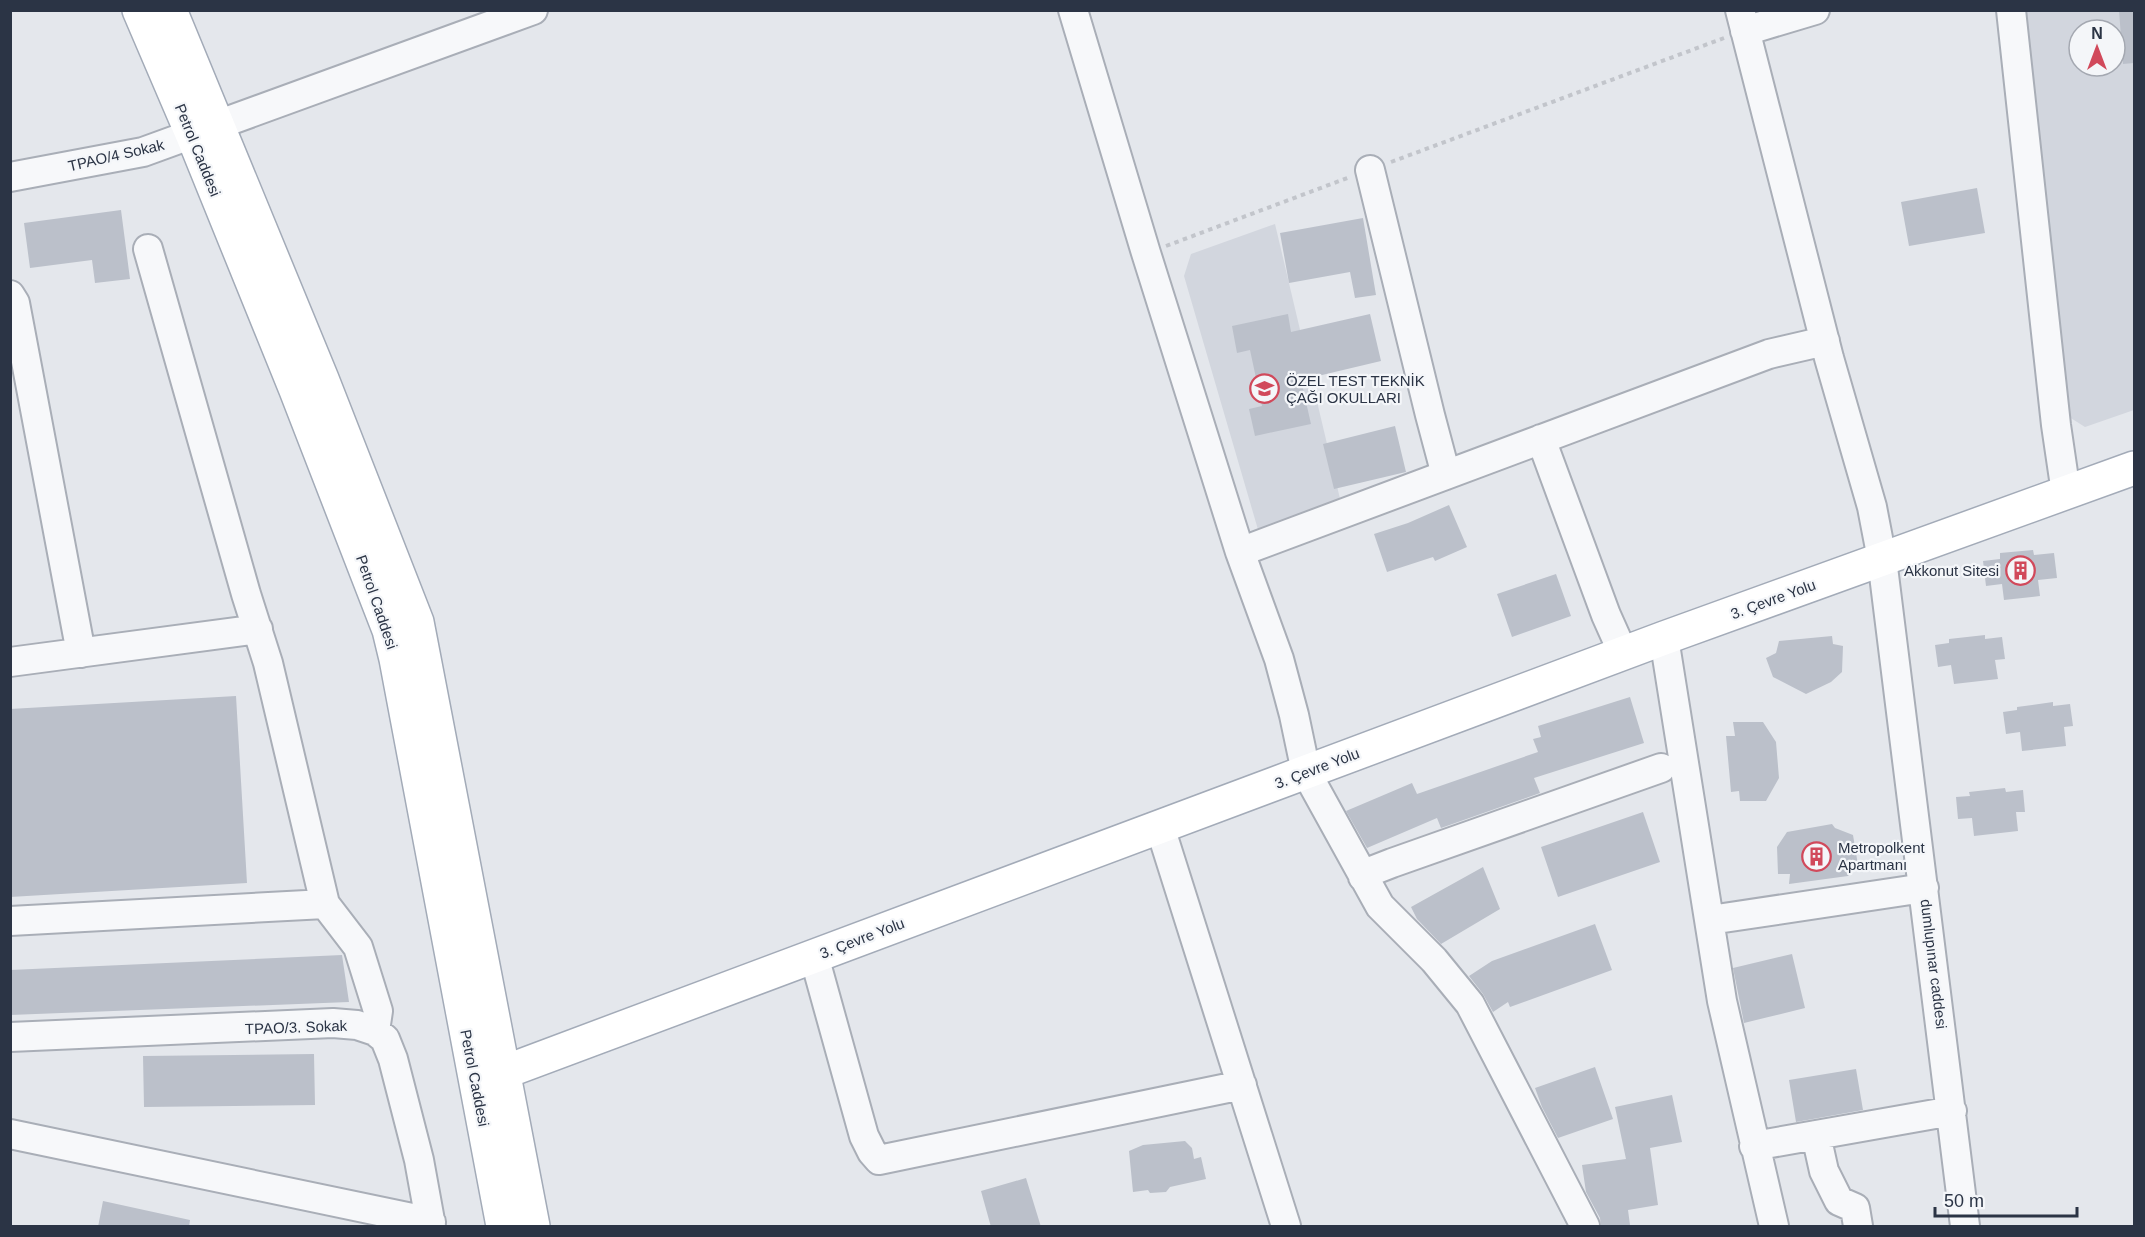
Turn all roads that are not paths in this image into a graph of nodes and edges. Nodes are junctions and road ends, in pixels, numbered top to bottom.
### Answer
1 (139, 10) edge
2 (170, 10) edge
3 (532, 10) edge
4 (1074, 10) edge
5 (1815, 10) edge
6 (2011, 10) edge
7 (1743, 21) edge
8 (206, 130) junction
9 (1370, 170) road end
10 (10, 177) edge
11 (148, 249) dead end
12 (10, 295) edge
13 (1825, 341) junction
14 (1541, 439) junction
15 (2134, 468) edge
16 (1446, 475) junction
17 (2066, 493) junction
18 (1240, 552) junction
19 (1882, 559) junction
20 (258, 629) junction
21 (1664, 638) junction
22 (81, 653) junction
23 (1623, 653) junction
24 (10, 662) edge
25 (1660, 768) dead end
26 (1306, 772) junction
27 (1160, 827) junction
28 (1363, 877) junction
29 (1924, 888) junction
30 (325, 904) junction
31 (1710, 920) junction
32 (10, 921) edge
33 (814, 956) junction
34 (375, 1030) junction
35 (10, 1037) edge
36 (502, 1073) junction
37 (1242, 1085) junction
38 (1952, 1111) junction
39 (10, 1134) edge
40 (1816, 1135) junction
41 (1754, 1146) junction
42 (431, 1224) edge
43 (503, 1227) edge
44 (533, 1227) edge
45 (1286, 1227) edge
46 (1584, 1227) edge
47 (1774, 1227) edge
48 (1858, 1227) edge
49 (1965, 1227) edge

1 - 8 main road, Petrol Caddesi
2 - 8 main road, Petrol Caddesi
3 - 8 street, TPAO/4 Sokak
4 - 18 street
5 - 7 street
6 - 17 street
7 - 13 street, dumlupınar caddesi
8 - 10 street, TPAO/4 Sokak
8 - 36 main road, Petrol Caddesi
8 - 43 main road, Petrol Caddesi
9 - 16 street
11 - 20 street
12 - 22 street
13 - 14 street
13 - 19 street, dumlupınar caddesi
14 - 16 street
14 - 23 street
15 - 17 main road, 3. Çevre Yolu
16 - 18 street
17 - 19 main road, 3. Çevre Yolu
18 - 26 street
19 - 21 main road, 3. Çevre Yolu
19 - 29 street, dumlupınar caddesi
20 - 22 street
20 - 30 street
21 - 23 main road, 3. Çevre Yolu
21 - 31 street
22 - 24 street
23 - 26 main road, 3. Çevre Yolu
25 - 28 street
26 - 27 main road, 3. Çevre Yolu
26 - 28 street
27 - 33 main road, 3. Çevre Yolu
27 - 37 street
28 - 46 street
29 - 31 street
29 - 38 street, dumlupınar caddesi
30 - 32 street
30 - 34 street
31 - 41 street
33 - 36 main road, 3. Çevre Yolu
33 - 37 street
34 - 35 street, TPAO/3. Sokak
34 - 42 street
36 - 44 main road, Petrol Caddesi
37 - 45 street
38 - 40 street
38 - 49 street, dumlupınar caddesi
39 - 42 street
40 - 41 street
40 - 48 street
41 - 47 street

